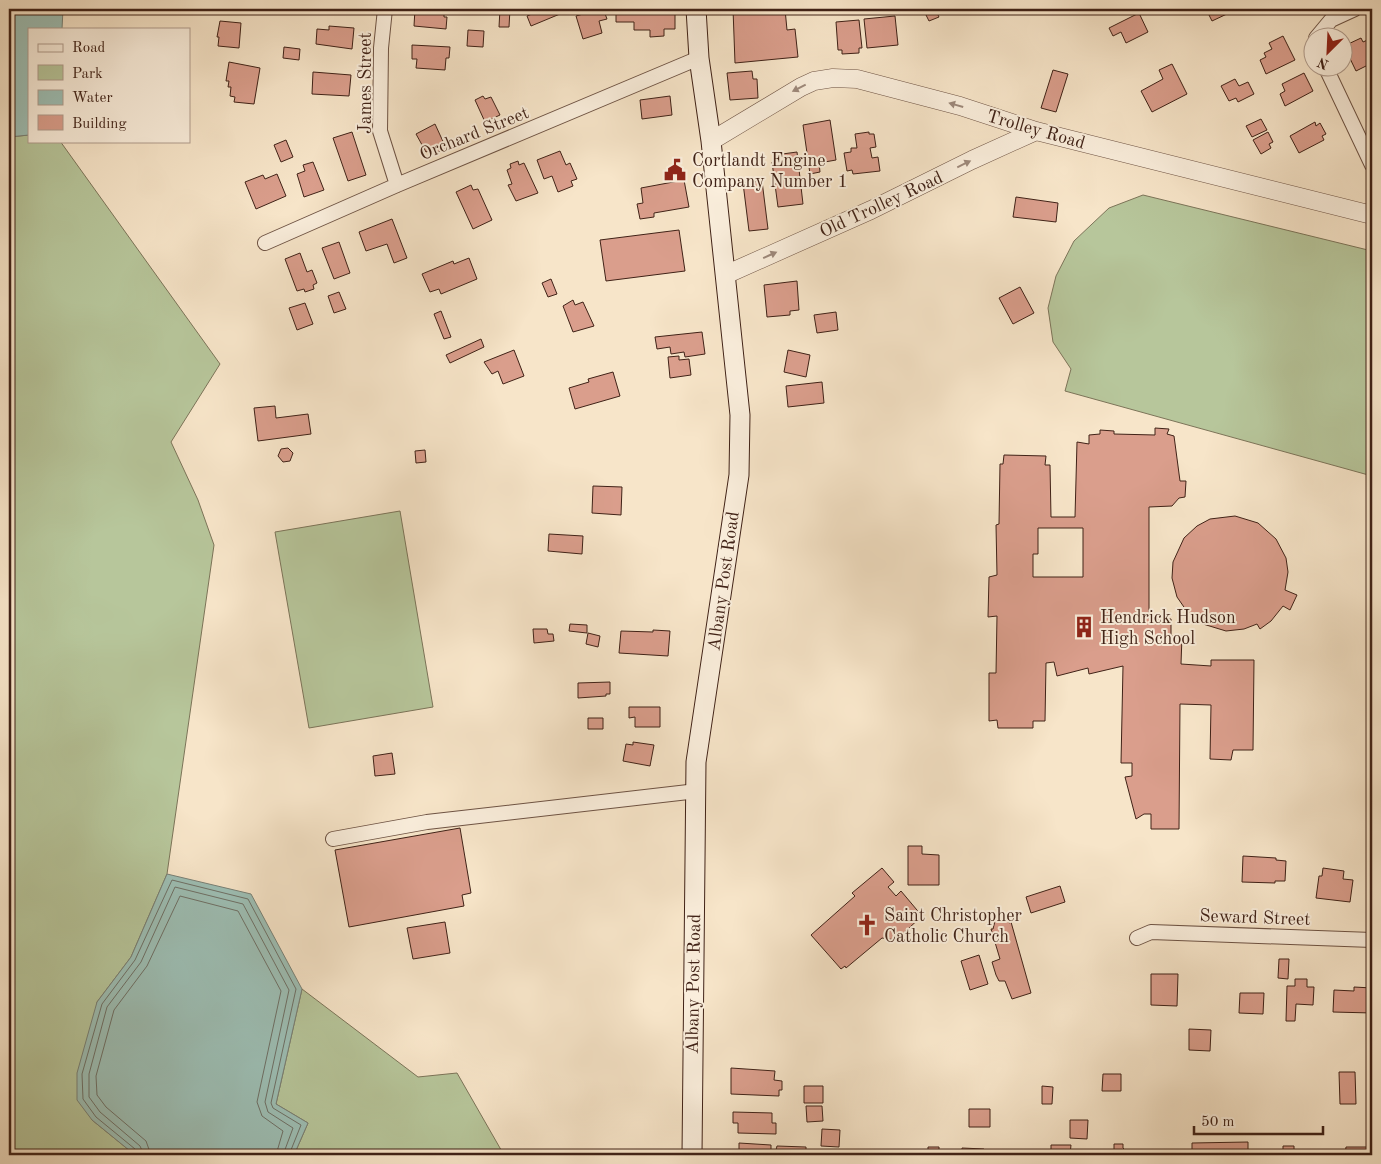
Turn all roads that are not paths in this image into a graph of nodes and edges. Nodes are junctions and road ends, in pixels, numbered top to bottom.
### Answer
1 (385, 9) edge
2 (696, 9) edge
3 (1355, 9) edge
4 (1324, 28) edge
5 (699, 58) junction
6 (1331, 78) edge
7 (1036, 131) junction
8 (711, 141) junction
9 (1372, 165) edge
10 (397, 185) junction
11 (1372, 215) edge
12 (265, 243) dead end
13 (725, 275) junction
14 (697, 791) junction
15 (333, 839) dead end
16 (1137, 938) dead end
17 (1372, 940) edge
18 (692, 1155) edge

1 - 10 street, James Street
2 - 5 main road, Albany Post Road
3 - 4 street
5 - 8 main road, Albany Post Road
5 - 10 street, Orchard Street
6 - 9 street
7 -> 8 street, Trolley Road
7 - 11 street, Trolley Road
13 -> 7 street, Old Trolley Road
8 - 13 main road, Albany Post Road
10 - 12 street, Orchard Street
13 - 14 main road, Albany Post Road
14 - 15 street
14 - 18 main road, Albany Post Road
16 - 17 street, Seward Street

